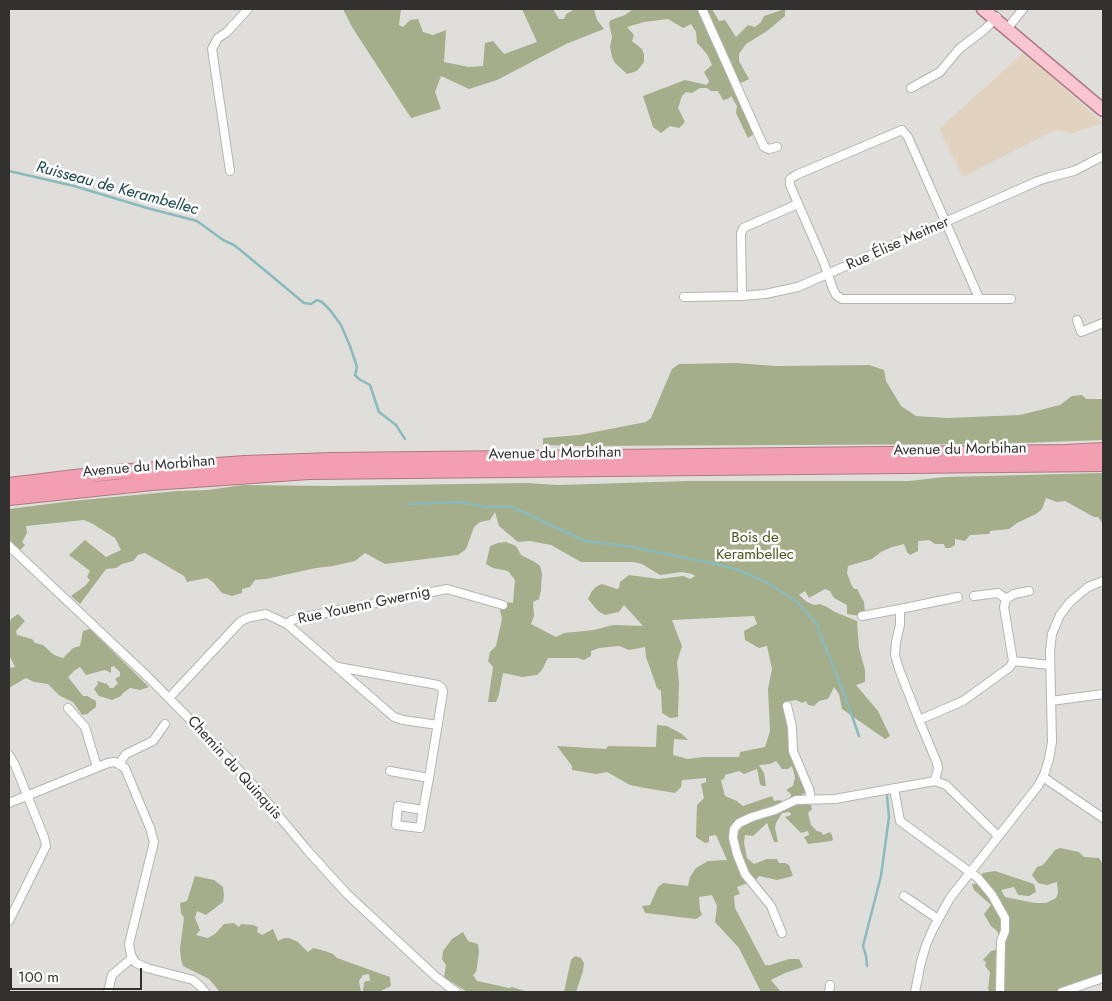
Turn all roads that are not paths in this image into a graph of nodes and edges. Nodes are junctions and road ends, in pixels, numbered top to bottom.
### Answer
1 (248, 9) edge
2 (702, 9) edge
3 (983, 9) edge
4 (1023, 9) edge
5 (994, 15) edge
6 (1008, 28) junction
7 (911, 88) dead end
8 (1103, 110) edge
9 (776, 147) dead end
10 (1103, 156) edge
11 (230, 171) dead end
12 (798, 204) junction
13 (946, 222) junction
14 (828, 275) junction
15 (742, 296) junction
16 (684, 297) dead end
17 (979, 298) junction
18 (1011, 299) dead end
19 (1077, 320) dead end
20 (1103, 323) edge
21 (1103, 450) edge
22 (1103, 464) edge
23 (9, 485) edge
24 (9, 498) edge
25 (9, 546) edge
26 (1103, 581) edge
27 (1029, 592) dead end
28 (974, 596) dead end
29 (958, 597) dead end
30 (1006, 599) junction
31 (504, 605) dead end
32 (900, 609) junction
33 (862, 616) dead end
34 (287, 624) junction
35 (1013, 661) junction
36 (1050, 665) junction
37 (338, 666) junction
38 (1103, 694) edge
39 (168, 698) junction
40 (1051, 701) junction
41 (787, 706) dead end
42 (68, 708) dead end
43 (919, 720) junction
44 (165, 724) dead end
45 (438, 725) junction
46 (9, 755) edge
47 (119, 764) junction
48 (97, 767) junction
49 (390, 771) dead end
50 (1043, 777) junction
51 (429, 778) junction
52 (935, 781) junction
53 (894, 788) junction
54 (27, 796) junction
55 (811, 800) junction
56 (9, 803) edge
57 (424, 810) dead end
58 (1103, 818) edge
59 (998, 836) junction
60 (970, 872) junction
61 (904, 896) dead end
62 (938, 919) junction
63 (9, 921) edge
64 (782, 933) dead end
65 (132, 958) junction
66 (1103, 978) edge
67 (108, 992) edge
68 (205, 992) edge
69 (456, 992) edge
70 (915, 992) edge
71 (1000, 992) edge
72 (1062, 992) edge

1 - 11 street
2 - 9 street
3 - 5 main road
4 - 6 street
5 - 6 main road
5 - 7 street
6 - 8 main road
10 - 13 street, Rue Élise Meitner
12 - 13 street
12 - 14 street
12 - 15 street
13 - 14 street, Rue Élise Meitner
13 - 17 street
14 - 15 street, Rue Élise Meitner
14 - 17 street
15 - 16 street, Rue Élise Meitner
17 - 18 street
19 - 20 street
21 - 23 highway, Avenue du Morbihan
22 - 24 highway, Avenue du Morbihan
25 - 39 street, Chemin du Quinquis
26 - 36 street
27 - 30 street
28 - 30 street
29 - 32 street
30 - 35 street
31 - 34 street, Rue Youenn Gwernig
32 - 33 street
32 - 43 street
34 - 37 street
34 - 39 street, Rue Youenn Gwernig
35 - 36 street
35 - 43 street
36 - 40 street
37 - 45 street
37 - 45 street
38 - 40 street
39 - 69 street, Chemin du Quinquis
40 - 50 street
41 - 55 street
42 - 48 street
43 - 52 street
44 - 47 street
45 - 51 street
46 - 54 street
47 - 48 street
47 - 65 street
48 - 54 street
49 - 51 street
50 - 58 street
50 - 59 street
51 - 57 street
52 - 53 street
52 - 59 street
53 - 55 street
53 - 60 street
54 - 56 street
54 - 63 street
55 - 64 street
59 - 60 street
60 - 62 street
60 - 71 street
61 - 62 street
62 - 70 street
65 - 67 street
65 - 68 street
66 - 72 street

